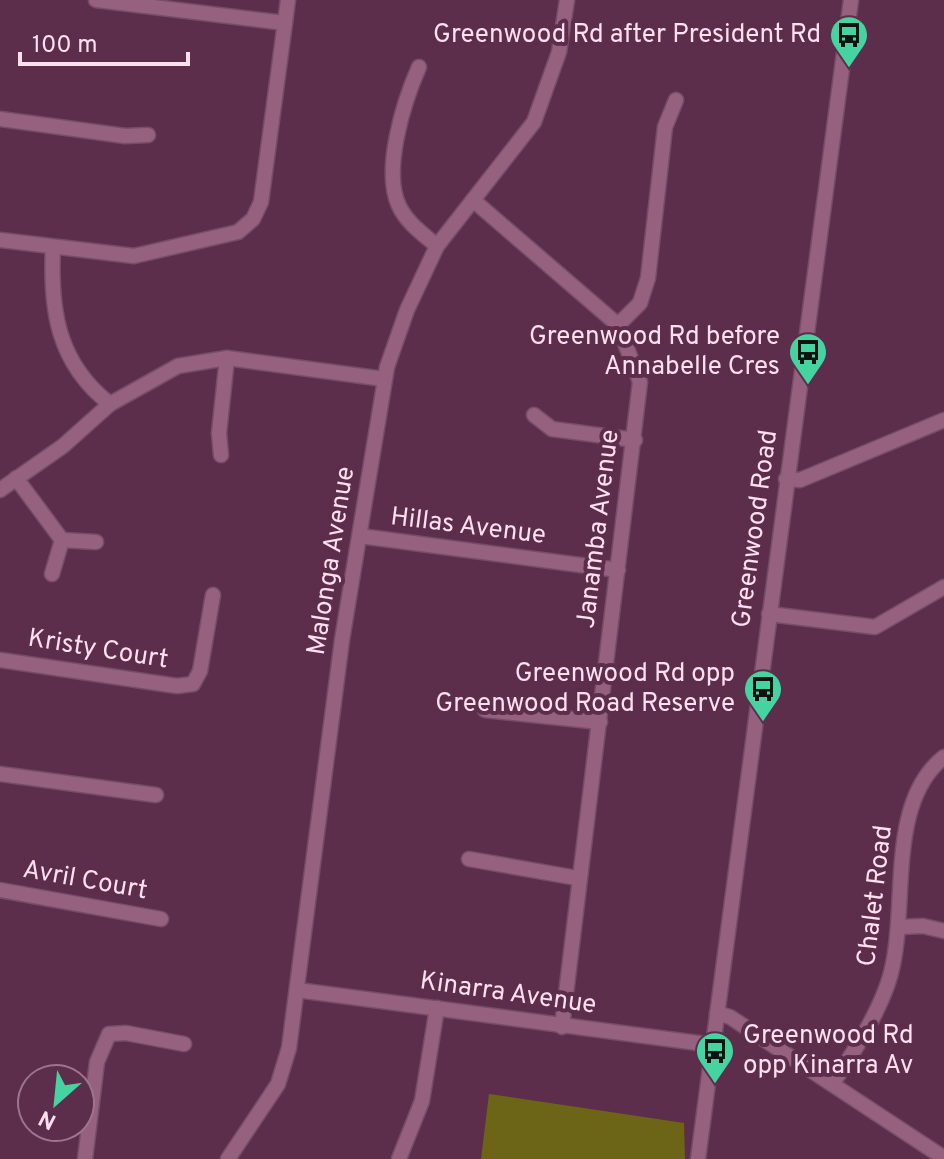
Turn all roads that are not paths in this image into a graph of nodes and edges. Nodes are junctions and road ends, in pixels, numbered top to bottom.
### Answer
1 (96, 0) edge
2 (288, 0) edge
3 (567, 0) edge
4 (851, 0) edge
5 (285, 23) junction
6 (419, 67) dead end
7 (676, 100) dead end
8 (0, 119) edge
9 (148, 135) dead end
10 (473, 200) junction
11 (0, 240) edge
12 (437, 246) junction
13 (53, 247) junction
14 (618, 325) junction
15 (227, 358) junction
16 (384, 379) junction
17 (110, 404) junction
18 (534, 415) dead end
19 (944, 420) edge
20 (635, 440) junction
21 (221, 455) dead end
22 (16, 478) junction
23 (786, 479) junction
24 (0, 490) edge
25 (360, 536) junction
26 (62, 540) junction
27 (96, 542) dead end
28 (618, 570) junction
29 (52, 574) dead end
30 (944, 587) edge
31 (213, 595) dead end
32 (769, 614) junction
33 (0, 660) edge
34 (485, 710) dead end
35 (600, 722) junction
36 (944, 757) edge
37 (0, 774) edge
38 (156, 795) dead end
39 (469, 859) dead end
40 (577, 878) junction
41 (0, 890) edge
42 (161, 919) dead end
43 (899, 927) junction
44 (944, 931) edge
45 (297, 990) junction
46 (437, 1008) junction
47 (717, 1013) junction
48 (562, 1027) junction
49 (184, 1044) dead end
50 (713, 1045) junction
51 (832, 1084) junction
52 (944, 1158) edge
53 (85, 1159) edge
54 (228, 1159) edge
55 (399, 1159) edge
56 (698, 1159) edge

1 - 5 street
2 - 5 street
3 - 10 street, Malonga Avenue
4 - 23 street, Greenwood Road
5 - 13 street
6 - 12 street
7 - 14 street
8 - 9 street
10 - 12 street, Malonga Avenue
10 - 14 street, Janamba Avenue
11 - 13 street
12 - 16 street, Malonga Avenue
13 - 17 street
14 - 20 street, Janamba Avenue
15 - 16 street
15 - 17 street
15 - 21 street
16 - 25 street, Malonga Avenue
17 - 22 street
18 - 20 street
19 - 23 street
20 - 28 street, Janamba Avenue
22 - 24 street
22 - 26 street
23 - 32 street, Greenwood Road
25 - 28 street, Hillas Avenue
25 - 45 street, Malonga Avenue
26 - 27 street
26 - 29 street
28 - 35 street, Janamba Avenue
30 - 32 street
31 - 33 street, Kristy Court
32 - 47 street, Greenwood Road
34 - 35 street
35 - 40 street, Janamba Avenue
36 - 43 street, Chalet Road
37 - 38 street
39 - 40 street
40 - 48 street, Janamba Avenue
41 - 42 street, Avril Court
43 - 44 street
43 - 51 street, Chalet Road
45 - 46 street, Kinarra Avenue
45 - 54 street, Malonga Avenue
46 - 48 street, Kinarra Avenue
46 - 55 street
47 - 50 street, Greenwood Road
47 - 51 street
48 - 50 street, Kinarra Avenue
49 - 53 street
50 - 56 street, Greenwood Road
51 - 52 street

